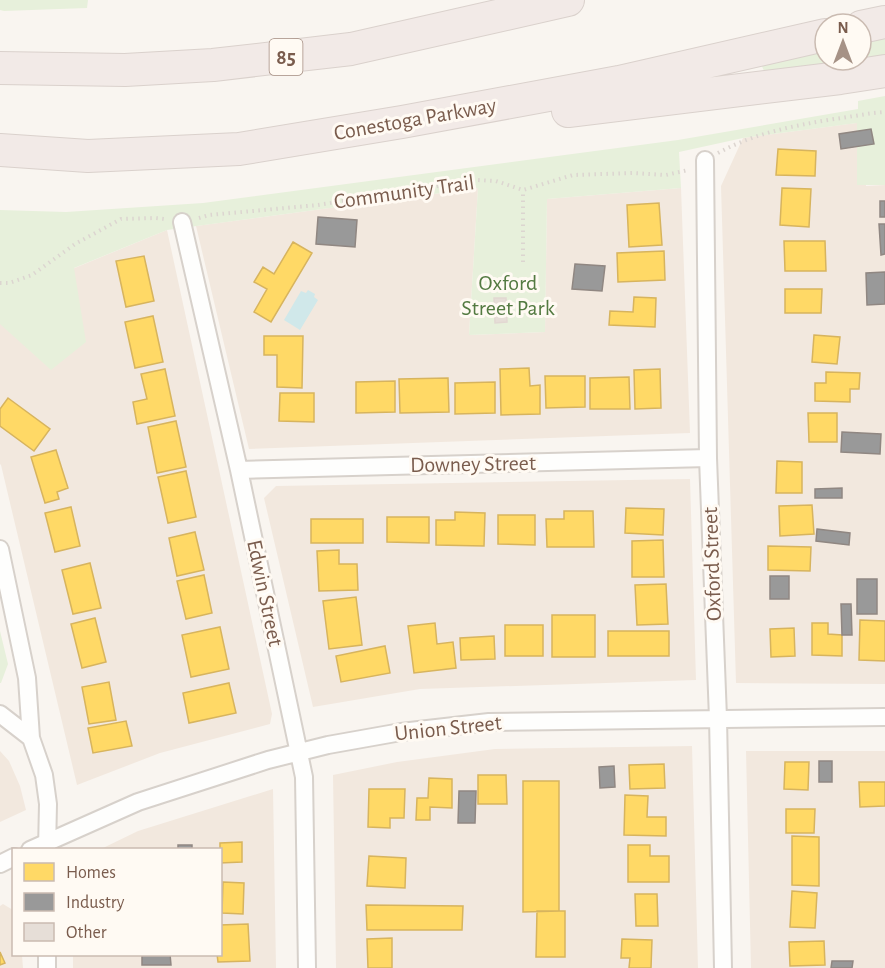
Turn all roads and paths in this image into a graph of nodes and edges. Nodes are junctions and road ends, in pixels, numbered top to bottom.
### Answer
1 (567, 0) edge
2 (813, 38) edge
3 (0, 68) edge
4 (885, 71) edge
5 (885, 112) edge
6 (402, 122) junction
7 (0, 150) edge
8 (705, 160) junction
9 (523, 190) junction
10 (182, 222) junction
11 (523, 262) dead end
12 (0, 283) edge
13 (708, 458) junction
14 (238, 470) junction
15 (0, 549) edge
16 (0, 714) edge
17 (885, 717) edge
18 (718, 718) junction
19 (31, 738) junction
20 (299, 752) junction
21 (47, 846) edge
22 (307, 968) edge
23 (723, 968) edge

1 - 3 highway, 85
2 - 6 highway, Conestoga Parkway
4 - 6 highway
5 - 8 path
6 - 7 highway, Conestoga Parkway
8 - 9 path
8 - 13 street, Oxford Street
9 - 10 path, Community Trail
9 - 11 path
10 - 12 path, Community Trail
10 - 14 street, Edwin Street
13 - 14 street, Downey Street
13 - 18 street, Oxford Street
14 - 20 street, Edwin Street
15 - 19 street
16 - 19 street
17 - 18 street, Union Street
18 - 20 street, Union Street
18 - 23 street, Oxford Street
19 - 21 street
20 - 21 street, Union Street
20 - 22 street, Edwin Street

